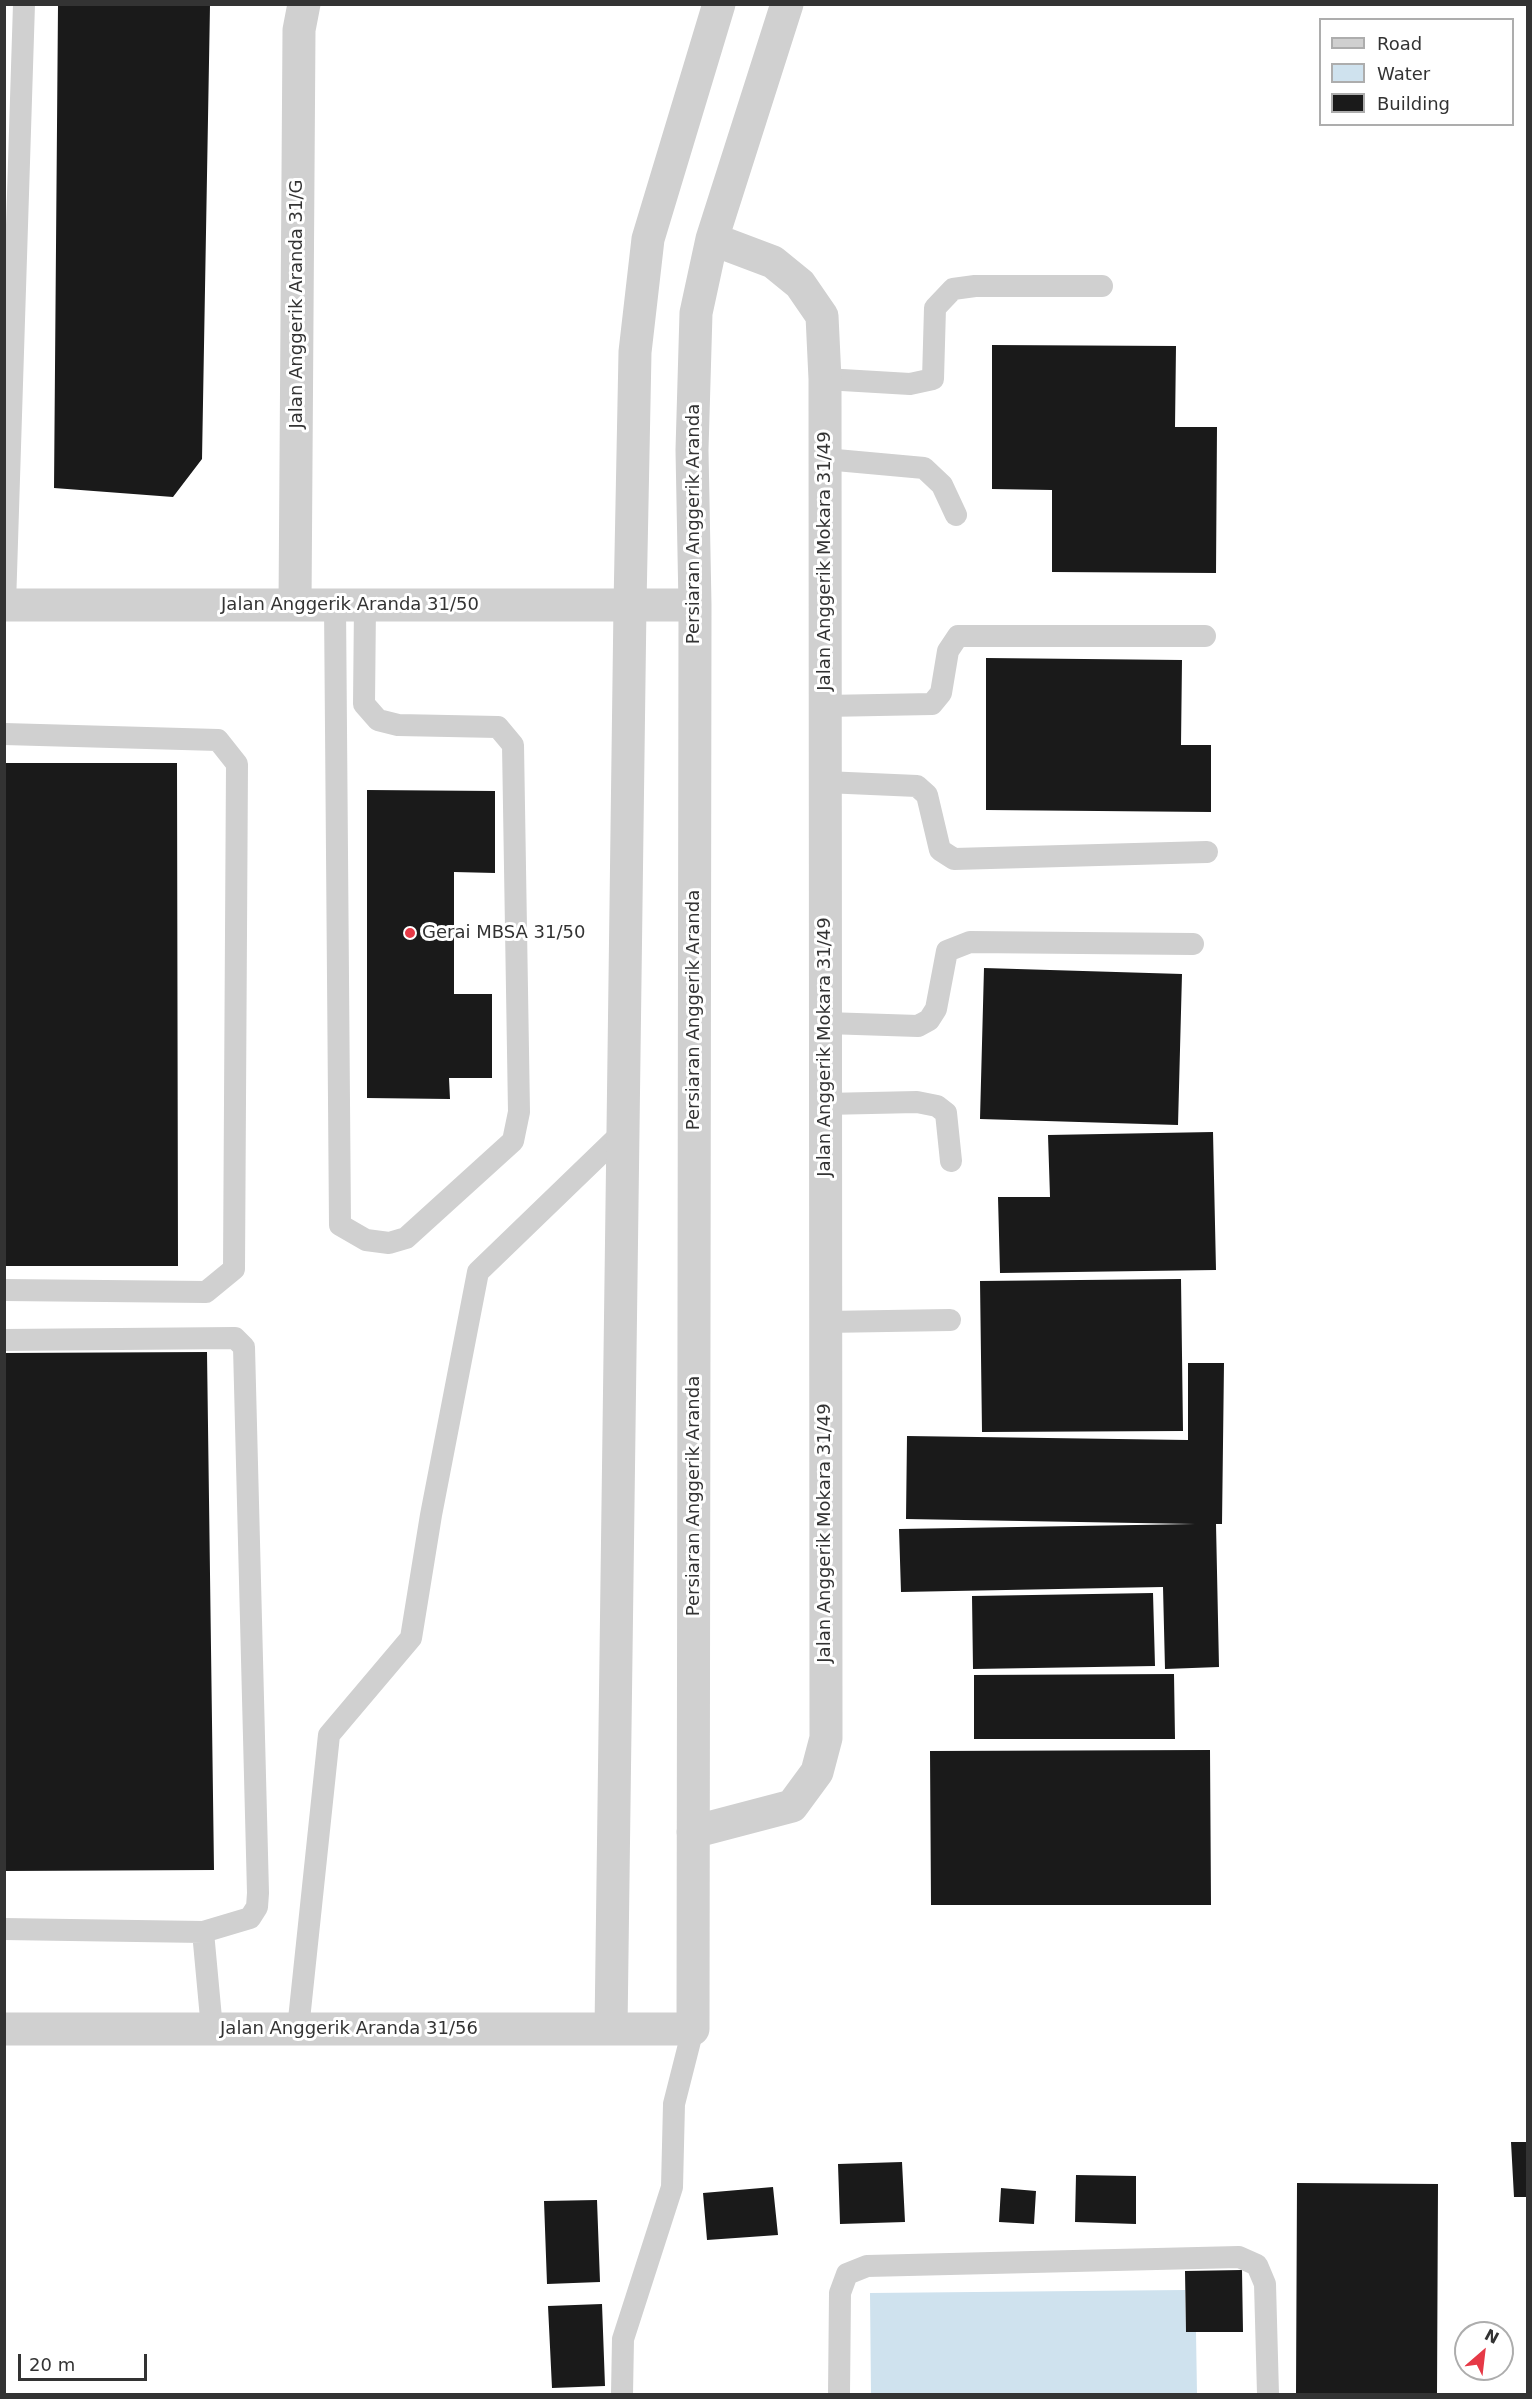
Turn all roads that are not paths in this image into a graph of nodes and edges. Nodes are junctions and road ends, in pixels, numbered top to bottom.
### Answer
1 (24, 4) edge
2 (304, 4) edge
3 (719, 4) edge
4 (787, 4) edge
5 (712, 239) junction
6 (1102, 286) dead end
7 (825, 379) junction
8 (825, 459) junction
9 (956, 515) dead end
10 (4, 605) edge
11 (295, 605) junction
12 (350, 605) junction
13 (630, 605) junction
14 (695, 605) junction
15 (1205, 636) dead end
16 (825, 706) junction
17 (4, 734) edge
18 (825, 782) junction
19 (1207, 852) dead end
20 (1193, 944) dead end
21 (825, 1023) junction
22 (825, 1104) junction
23 (623, 1132) junction
24 (951, 1161) dead end
25 (4, 1290) edge
26 (950, 1320) dead end
27 (825, 1322) junction
28 (4, 1340) edge
29 (693, 1832) junction
30 (4, 1929) edge
31 (203, 1932) junction
32 (4, 2029) edge
33 (212, 2029) junction
34 (298, 2029) junction
35 (611, 2029) junction
36 (693, 2029) junction
37 (622, 2394) edge
38 (839, 2394) edge
39 (1268, 2394) edge

1 - 10 lane
2 - 11 street, Jalan Anggerik Aranda 31/G
3 - 13 street
4 - 5 street, Persiaran Anggerik Aranda
5 - 7 street, Jalan Anggerik Mokara 31/49
5 - 14 street, Persiaran Anggerik Aranda
6 - 7 lane
7 - 8 street, Jalan Anggerik Mokara 31/49
8 - 9 lane
8 - 16 street, Jalan Anggerik Mokara 31/49
10 - 11 street, Jalan Anggerik Aranda 31/50
11 - 12 street, Jalan Anggerik Aranda 31/50
12 - 12 lane
12 - 13 street, Jalan Anggerik Aranda 31/50
13 - 14 street, Jalan Anggerik Aranda 31/50
13 - 23 street
14 - 29 street, Persiaran Anggerik Aranda
15 - 16 lane
16 - 18 street, Jalan Anggerik Mokara 31/49
17 - 25 lane
18 - 19 lane
18 - 21 street, Jalan Anggerik Mokara 31/49
20 - 21 lane
21 - 22 street, Jalan Anggerik Mokara 31/49
22 - 24 lane
22 - 27 street, Jalan Anggerik Mokara 31/49
23 - 34 lane
23 - 35 street
26 - 27 lane
27 - 29 street, Jalan Anggerik Mokara 31/49
28 - 31 lane
29 - 36 street, Persiaran Anggerik Aranda
30 - 31 lane
31 - 33 lane
32 - 33 street, Jalan Anggerik Aranda 31/56
33 - 34 street, Jalan Anggerik Aranda 31/56
34 - 35 street, Jalan Anggerik Aranda 31/56
35 - 36 street, Jalan Anggerik Aranda 31/56
36 - 37 lane
38 - 39 lane

